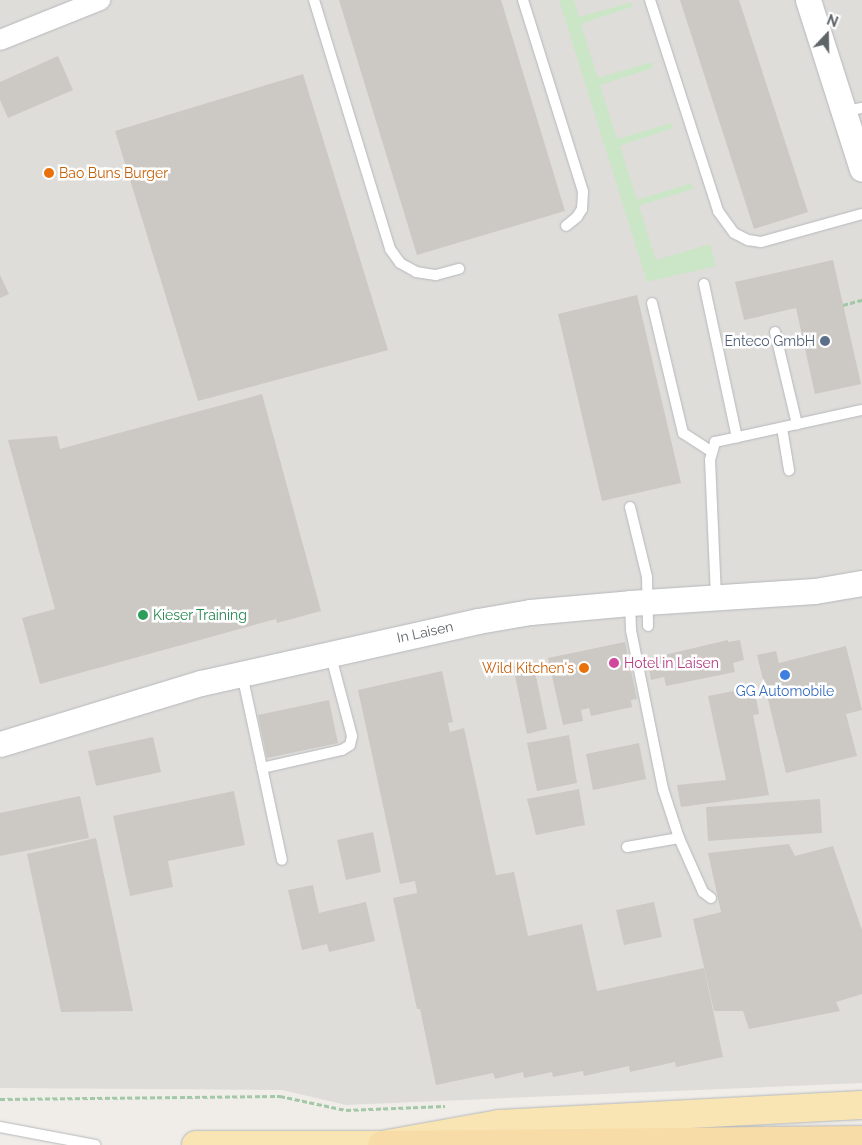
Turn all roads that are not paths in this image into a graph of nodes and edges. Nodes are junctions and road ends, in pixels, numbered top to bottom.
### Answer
1 (100, 0) edge
2 (314, 0) edge
3 (523, 0) edge
4 (650, 0) edge
5 (808, 0) edge
6 (0, 40) edge
7 (853, 110) edge
8 (862, 170) edge
9 (862, 214) edge
10 (566, 226) dead end
11 (459, 269) dead end
12 (704, 284) dead end
13 (652, 303) dead end
14 (775, 332) dead end
15 (862, 410) edge
16 (797, 424) junction
17 (782, 428) junction
18 (737, 438) junction
19 (711, 451) junction
20 (789, 470) dead end
21 (630, 508) dead end
22 (862, 583) edge
23 (716, 598) junction
24 (638, 602) junction
25 (648, 626) dead end
26 (330, 653) junction
27 (242, 673) junction
28 (0, 744) edge
29 (262, 768) junction
30 (679, 838) junction
31 (627, 847) dead end
32 (282, 860) dead end
33 (711, 898) dead end
34 (862, 1105) edge
35 (0, 1127) edge
36 (862, 1140) edge
37 (95, 1145) edge
38 (196, 1145) edge
39 (382, 1145) edge

1 - 6 street
2 - 11 lane
3 - 10 lane
4 - 9 lane
5 - 7 street
7 - 8 street
12 - 18 lane
13 - 19 lane
14 - 16 lane
15 - 16 lane
16 - 17 lane
17 - 18 lane
17 - 20 lane
18 - 19 lane
19 - 23 lane
21 - 24 lane
22 - 23 street, In Laisen
23 - 24 street, In Laisen
24 - 25 lane
24 - 26 street, In Laisen
24 - 30 lane
26 - 27 street, In Laisen
26 - 29 lane
27 - 28 street, In Laisen
27 - 29 lane
29 - 32 lane
30 - 31 lane
30 - 33 lane
34 - 39 main road
35 - 37 lane
36 - 39 highway
38 - 39 main road

